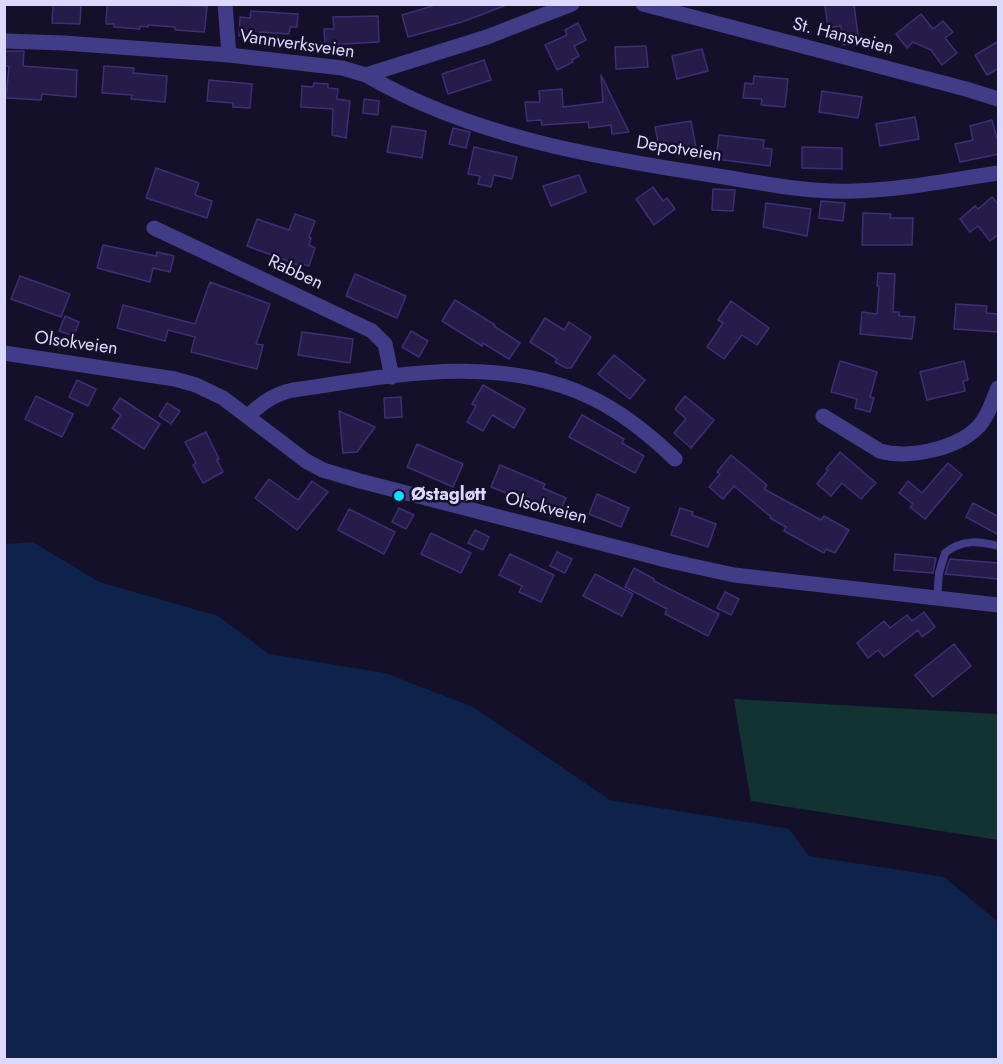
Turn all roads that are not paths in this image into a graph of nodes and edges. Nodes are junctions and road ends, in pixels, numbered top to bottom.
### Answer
1 (225, 4) edge
2 (572, 4) edge
3 (644, 4) edge
4 (4, 41) edge
5 (229, 56) junction
6 (366, 75) junction
7 (999, 99) edge
8 (999, 173) edge
9 (154, 228) dead end
10 (4, 353) edge
11 (392, 377) junction
12 (999, 388) edge
13 (248, 416) junction
14 (823, 416) dead end
15 (675, 459) dead end
16 (999, 546) edge
17 (937, 598) junction
18 (999, 605) edge

1 - 5 street
2 - 6 street, Vannverksveien
3 - 7 street, St. Hansveien
4 - 5 street, Vannverksveien
5 - 6 street, Vannverksveien
6 - 8 street, Depotveien
9 - 11 street, Rabben
10 - 13 street, Olsokveien
11 - 13 street
11 - 15 street
12 - 14 street
13 - 17 street, Olsokveien
16 - 17 lane
17 - 18 street, Olsokveien

